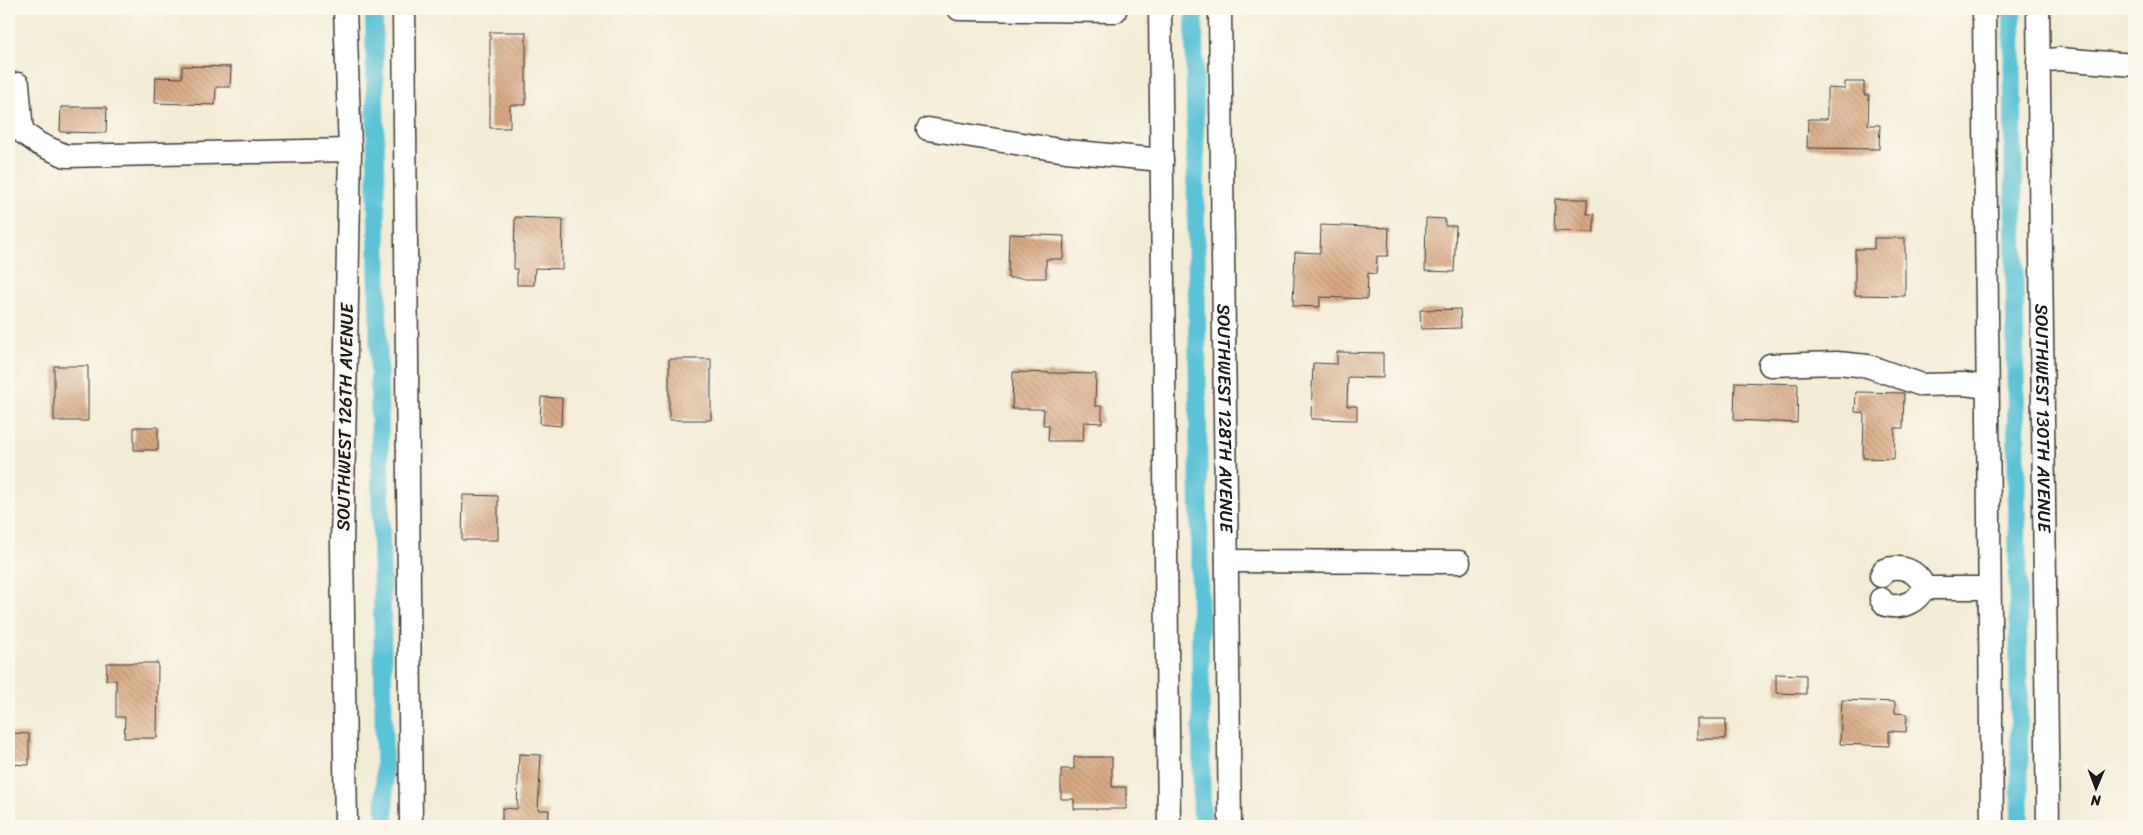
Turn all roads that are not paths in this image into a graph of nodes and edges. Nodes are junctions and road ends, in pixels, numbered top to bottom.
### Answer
1 (345, 9) edge
2 (404, 9) edge
3 (959, 9) edge
4 (1160, 9) edge
5 (1220, 9) edge
6 (1984, 9) edge
7 (2038, 9) edge
8 (1115, 11) dead end
9 (2038, 61) junction
10 (2134, 64) edge
11 (18, 84) dead end
12 (928, 129) dead end
13 (350, 150) junction
14 (1162, 160) junction
15 (1770, 365) dead end
16 (1987, 387) junction
17 (1227, 561) junction
18 (1459, 562) dead end
19 (1881, 576) dead end
20 (1924, 588) junction
21 (1989, 588) junction
22 (1881, 599) dead end
23 (346, 826) edge
24 (411, 826) edge
25 (1169, 826) edge
26 (1230, 826) edge
27 (1992, 826) edge
28 (2048, 826) edge

1 - 13 street, SOUTHWEST 126TH AVENUE
2 - 24 street
3 - 8 street
4 - 14 street
5 - 17 street, SOUTHWEST 128TH AVENUE
6 - 16 street
7 - 9 street, SOUTHWEST 130TH AVENUE
9 - 10 street
9 - 28 street, SOUTHWEST 130TH AVENUE
11 - 13 street
12 - 14 street
13 - 23 street, SOUTHWEST 126TH AVENUE
14 - 25 street
15 - 16 street
16 - 21 street
17 - 18 street
17 - 26 street, SOUTHWEST 128TH AVENUE
19 - 20 street
20 - 21 street
20 - 22 street
21 - 27 street

